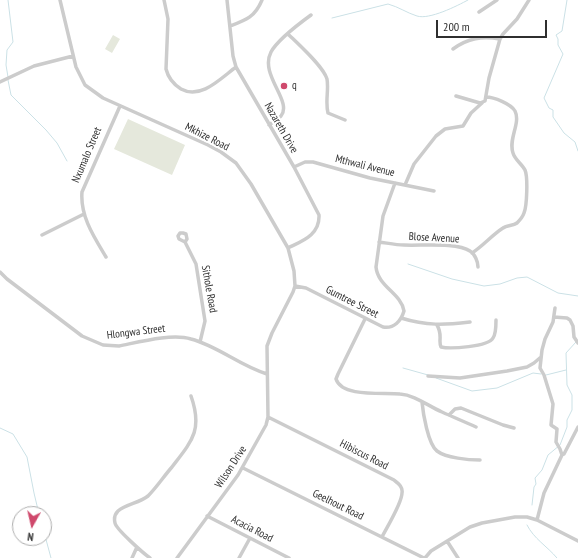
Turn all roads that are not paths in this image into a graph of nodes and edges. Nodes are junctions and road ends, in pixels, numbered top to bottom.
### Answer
1 (60, 0) edge
2 (164, 0) edge
3 (227, 0) edge
4 (262, 0) edge
5 (497, 0) edge
6 (529, 0) edge
7 (478, 12) dead end
8 (311, 14) dead end
9 (230, 26) junction
10 (288, 34) junction
11 (500, 39) junction
12 (453, 49) dead end
13 (73, 56) junction
14 (236, 67) junction
15 (0, 82) edge
16 (456, 96) dead end
17 (486, 97) junction
18 (482, 103) junction
19 (120, 106) junction
20 (345, 120) dead end
21 (269, 125) junction
22 (294, 167) junction
23 (395, 183) junction
24 (406, 185) junction
25 (434, 191) dead end
26 (84, 214) junction
27 (42, 235) dead end
28 (185, 242) dead end
29 (379, 242) junction
30 (288, 248) junction
31 (472, 253) junction
32 (106, 257) dead end
33 (478, 267) dead end
34 (0, 272) edge
35 (295, 286) junction
36 (555, 308) dead end
37 (554, 317) junction
38 (401, 318) junction
39 (366, 319) junction
40 (496, 320) dead end
41 (470, 322) dead end
42 (437, 325) junction
43 (200, 342) junction
44 (578, 343) edge
45 (542, 357) junction
46 (267, 374) junction
47 (428, 376) dead end
48 (191, 396) dead end
49 (422, 402) junction
50 (449, 415) junction
51 (268, 417) junction
52 (476, 426) dead end
53 (578, 427) edge
54 (514, 428) dead end
55 (561, 453) junction
56 (480, 460) dead end
57 (243, 468) junction
58 (207, 516) junction
59 (537, 520) junction
60 (382, 537) junction
61 (250, 538) junction
62 (447, 541) junction
63 (578, 541) edge
64 (137, 547) junction
65 (132, 558) edge
66 (150, 558) edge
67 (177, 558) edge
68 (239, 558) edge
69 (289, 558) edge
70 (425, 558) edge
71 (458, 558) edge

1 - 13 street, Mkhize Road
2 - 14 street
3 - 9 street, Nazareth Drive
4 - 9 street
5 - 7 street
6 - 11 street
8 - 10 street
9 - 14 street, Nazareth Drive
10 - 20 street
10 - 21 street
11 - 12 street
11 - 17 street
13 - 15 street
13 - 19 street, Mkhize Road
14 - 21 street, Nazareth Drive
16 - 18 street
17 - 18 street
17 - 31 street
18 - 24 street
19 - 26 street, Nxumalo Street
19 - 30 street, Mkhize Road
21 - 22 street, Nazareth Drive
22 - 23 street, Mthwali Avenue
22 - 30 street, Nazareth Drive
23 - 24 street, Mthwali Avenue
23 - 29 street
24 - 25 street, Mthwali Avenue
26 - 27 street
26 - 32 street, Nxumalo Street
28 - 43 street, Sithole Road
29 - 31 street, Blose Avenue
29 - 38 street
30 - 35 street, Mkhize Road
31 - 33 street, Blose Avenue
34 - 43 street, Hlongwa Street
35 - 39 street, Gumtree Street
35 - 46 street
36 - 37 street
37 - 44 street
37 - 45 street
38 - 39 street, Gumtree Street
38 - 42 street
39 - 49 street
40 - 42 street
41 - 42 street
43 - 46 street, Hlongwa Street
45 - 47 street
45 - 55 street
46 - 51 street, Wilson Drive
48 - 64 street
49 - 50 street
49 - 56 street
50 - 52 street
50 - 54 street
51 - 57 street, Wilson Drive
51 - 60 street, Hibiscus Road
53 - 55 street
55 - 59 street
57 - 58 street, Wilson Drive
57 - 60 street, Geelhout Road
58 - 61 street, Acacia Road
58 - 67 street, Wilson Drive
59 - 62 street
59 - 63 street
60 - 70 street, Geelhout Road
61 - 68 street
61 - 69 street, Acacia Road
62 - 70 street
62 - 71 street
64 - 65 street
64 - 66 street

